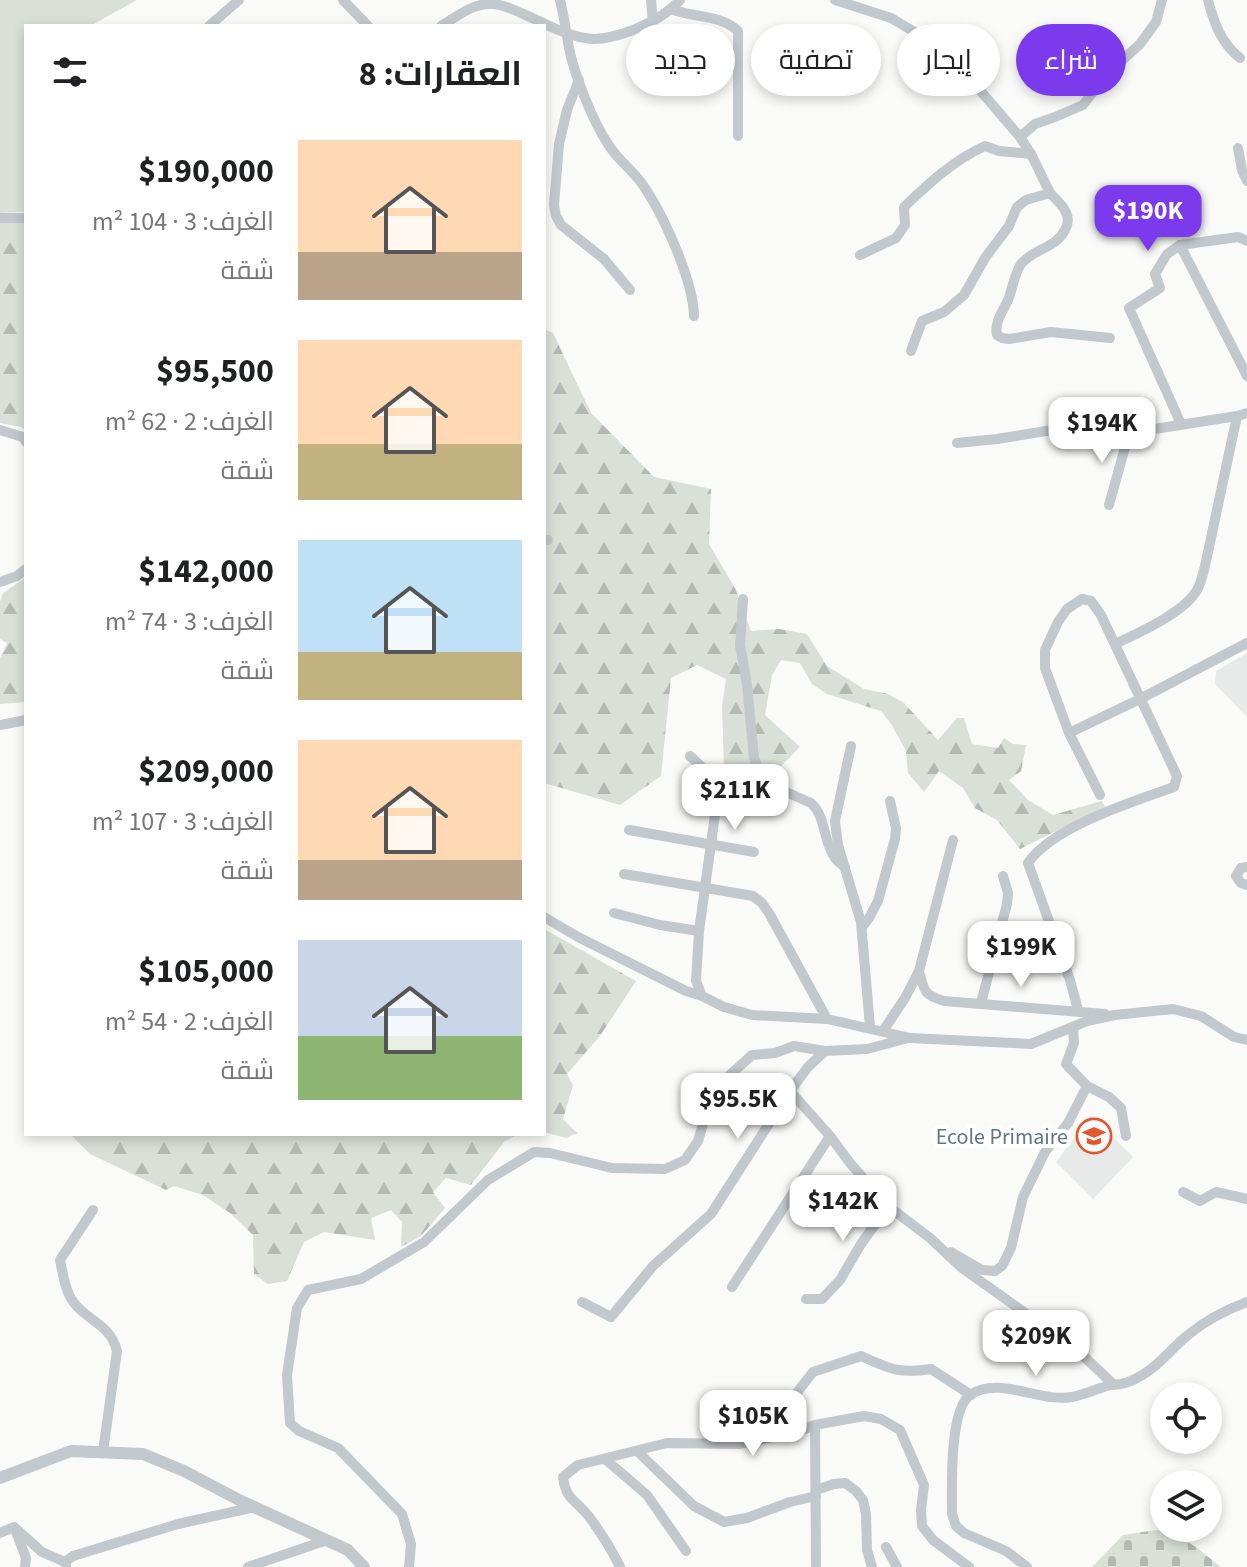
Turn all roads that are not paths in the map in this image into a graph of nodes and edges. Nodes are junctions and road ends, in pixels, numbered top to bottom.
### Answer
1 (239, 0) edge
2 (343, 0) edge
3 (560, 0) edge
4 (651, 0) edge
5 (680, 0) edge
6 (835, 0) edge
7 (1162, 0) edge
8 (1208, 0) edge
9 (671, 9) junction
10 (653, 22) junction
11 (452, 23) edge
12 (211, 24) edge
13 (366, 24) edge
14 (567, 33) junction
15 (1240, 58) dead end
16 (579, 80) junction
17 (738, 136) dead end
18 (1020, 137) junction
19 (1238, 148) dead end
20 (1031, 154) junction
21 (1247, 181) edge
22 (1050, 193) junction
23 (0, 218) edge
24 (24, 218) edge
25 (1247, 241) edge
26 (1180, 245) junction
27 (860, 255) dead end
28 (630, 290) dead end
29 (694, 316) dead end
30 (1110, 338) dead end
31 (911, 351) dead end
32 (1247, 376) edge
33 (1242, 414) edge
34 (1181, 424) junction
35 (0, 430) edge
36 (1129, 433) junction
37 (24, 439) edge
38 (957, 443) dead end
39 (1109, 505) dead end
40 (24, 571) edge
41 (0, 582) edge
42 (743, 599) dead end
43 (1247, 643) edge
44 (1115, 644) junction
45 (1140, 699) junction
46 (24, 720) edge
47 (0, 725) edge
48 (1069, 733) junction
49 (851, 746) dead end
50 (690, 756) dead end
51 (1100, 795) dead end
52 (890, 801) dead end
53 (629, 830) dead end
54 (953, 840) dead end
55 (710, 845) junction
56 (754, 852) dead end
57 (845, 867) junction
58 (1247, 867) edge
59 (624, 874) dead end
60 (1003, 876) dead end
61 (1247, 885) edge
62 (704, 889) junction
63 (614, 913) dead end
64 (546, 918) edge
65 (862, 927) junction
66 (699, 931) junction
67 (919, 971) junction
68 (702, 996) junction
69 (981, 1003) junction
70 (1078, 1010) junction
71 (1115, 1015) junction
72 (827, 1019) junction
73 (870, 1027) junction
74 (1073, 1027) junction
75 (883, 1031) junction
76 (910, 1038) junction
77 (1247, 1040) edge
78 (825, 1051) junction
79 (1087, 1086) junction
80 (790, 1091) junction
81 (830, 1136) junction
82 (1126, 1136) dead end
83 (1183, 1192) dead end
84 (1247, 1199) edge
85 (888, 1206) junction
86 (93, 1210) dead end
87 (936, 1243) junction
88 (732, 1287) dead end
89 (806, 1299) dead end
90 (582, 1302) dead end
91 (1247, 1302) edge
92 (1113, 1384) junction
93 (971, 1395) junction
94 (815, 1425) junction
95 (797, 1432) junction
96 (637, 1451) junction
97 (103, 1452) junction
98 (605, 1459) junction
99 (0, 1478) edge
100 (816, 1493) junction
101 (255, 1507) junction
102 (14, 1527) junction
103 (0, 1533) edge
104 (327, 1540) junction
105 (886, 1547) dead end
106 (686, 1551) dead end
107 (957, 1562) edge
108 (66, 1564) edge
109 (25, 1567) edge
110 (248, 1567) edge
111 (364, 1567) edge
112 (409, 1567) edge
113 (620, 1567) edge
114 (816, 1567) edge
115 (872, 1567) edge
116 (897, 1567) edge
117 (969, 1567) edge
118 (1027, 1567) edge

1 - 12 street
2 - 13 street
3 - 14 street
4 - 10 street
5 - 9 street
6 - 18 street
7 - 18 street
8 - 15 street
9 - 10 street
9 - 17 street
10 - 14 street
11 - 14 street
14 - 16 street
16 - 28 street
16 - 29 street
18 - 20 street
19 - 21 street
20 - 22 street
20 - 27 street
22 - 30 street
22 - 31 street
23 - 24 street
25 - 26 street
26 - 32 street
26 - 34 street
33 - 34 street
33 - 44 street
34 - 36 street
35 - 37 street
36 - 38 street
36 - 39 street
40 - 41 street
42 - 57 street
43 - 45 street
44 - 45 street
44 - 48 street
45 - 48 street
45 - 70 street
46 - 47 street
48 - 51 street
49 - 57 street
50 - 55 street
52 - 65 street
53 - 55 street
54 - 67 street
55 - 56 street
55 - 62 street
57 - 65 street
58 - 61 street
59 - 62 street
60 - 69 street
62 - 66 street
62 - 72 street
63 - 66 street
64 - 68 street
65 - 73 street
66 - 68 street
67 - 69 street
67 - 75 street
68 - 72 street
69 - 70 street
70 - 71 street
71 - 74 street
71 - 77 street
72 - 73 street
73 - 75 street
74 - 76 street
74 - 79 street
75 - 76 street
76 - 78 street
78 - 80 street
78 - 112 street
79 - 82 street
79 - 87 street
80 - 81 street
80 - 90 street
81 - 85 street
81 - 88 street
83 - 84 street
85 - 87 street
85 - 89 street
86 - 97 street
87 - 92 street
91 - 92 street
92 - 93 street
93 - 95 street
93 - 118 street
94 - 95 street
94 - 100 street
94 - 107 street
95 - 96 street
96 - 98 street
96 - 100 street
97 - 99 street
97 - 101 street
98 - 106 street
98 - 113 street
100 - 114 street
100 - 115 street
101 - 104 street
101 - 108 street
102 - 103 street
102 - 108 street
102 - 109 street
104 - 110 street
104 - 111 street
105 - 116 street
107 - 117 street

